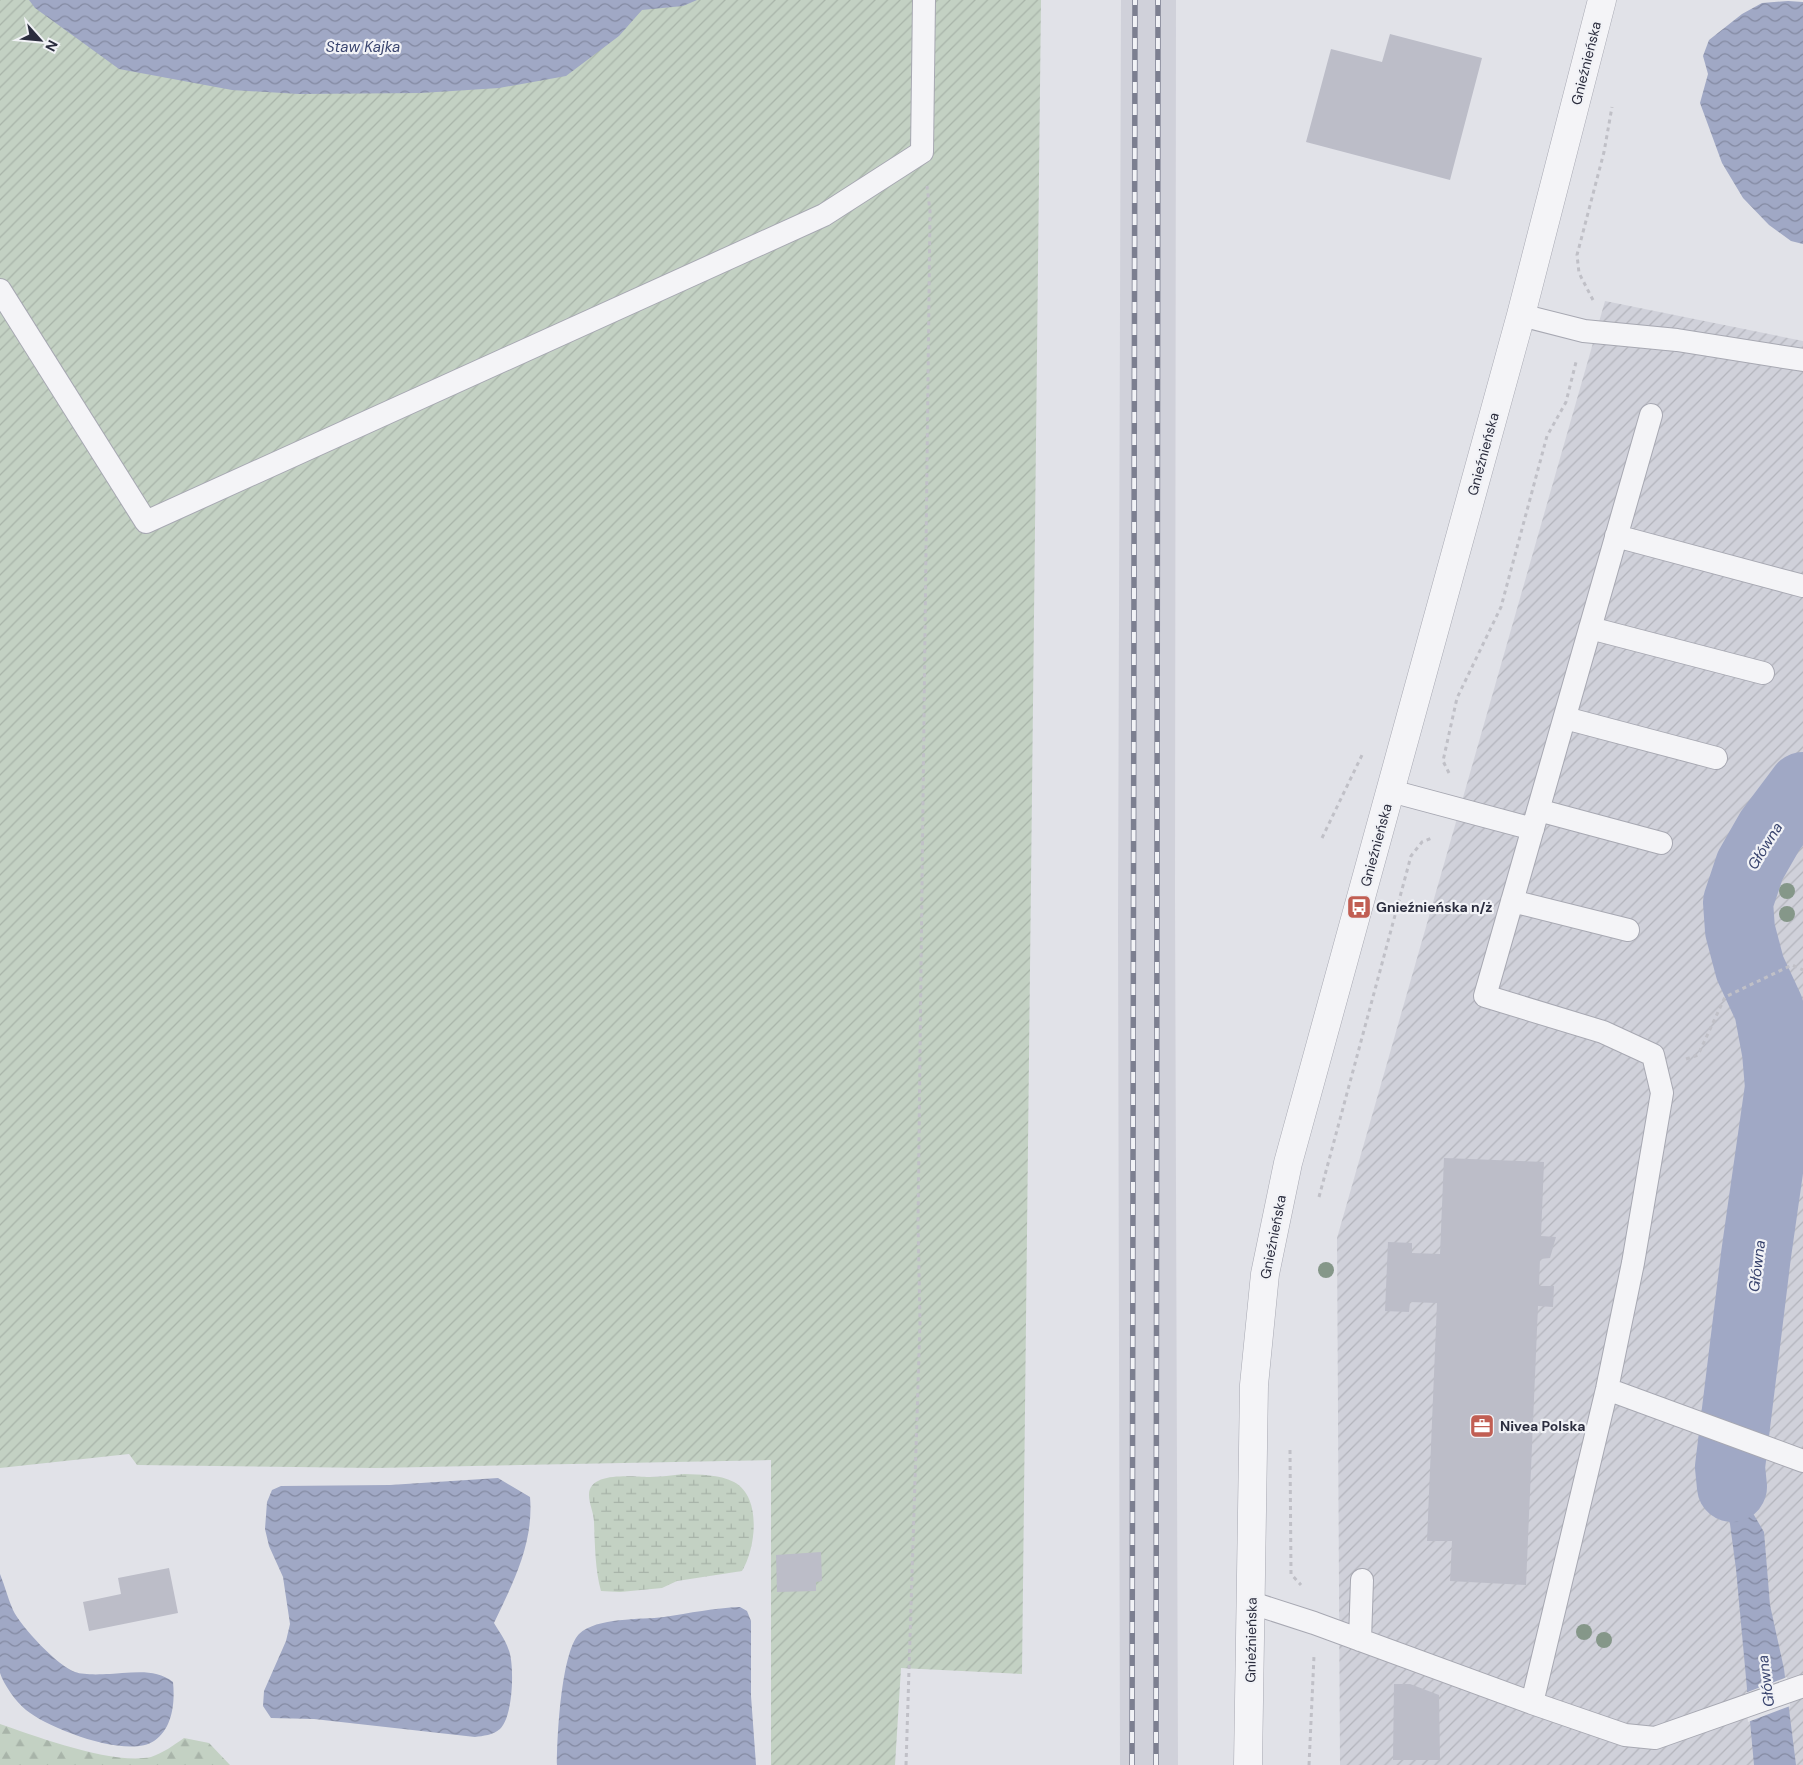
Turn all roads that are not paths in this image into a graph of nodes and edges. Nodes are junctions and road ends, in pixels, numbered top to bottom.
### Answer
1 (924, 0) edge
2 (1602, 0) edge
3 (0, 290) edge
4 (1521, 315) junction
5 (1803, 360) edge
6 (1651, 415) dead end
7 (1616, 536) junction
8 (1803, 586) edge
9 (1590, 628) junction
10 (1763, 673) dead end
11 (1564, 718) junction
12 (1716, 758) dead end
13 (1391, 791) junction
14 (1535, 819) junction
15 (1661, 842) dead end
16 (1512, 901) junction
17 (1628, 930) dead end
18 (1608, 1389) junction
19 (1803, 1461) edge
20 (1362, 1580) dead end
21 (1252, 1603) junction
22 (1360, 1640) junction
23 (1796, 1688) edge
24 (1532, 1703) junction
25 (1248, 1765) edge

1 - 3 lane
2 - 4 street, Gnieźnieńska
4 - 5 lane
4 - 13 street, Gnieźnieńska
6 - 7 lane
7 - 8 lane
7 - 9 lane
9 - 10 lane
9 - 11 lane
11 - 12 lane
11 - 14 lane
13 - 14 lane
13 - 21 street, Gnieźnieńska
14 - 15 lane
14 - 16 lane
16 - 17 lane
16 - 18 lane
18 - 19 lane
18 - 24 lane
20 - 22 lane
21 - 22 lane
21 - 25 street, Gnieźnieńska
22 - 24 lane
23 - 24 lane

